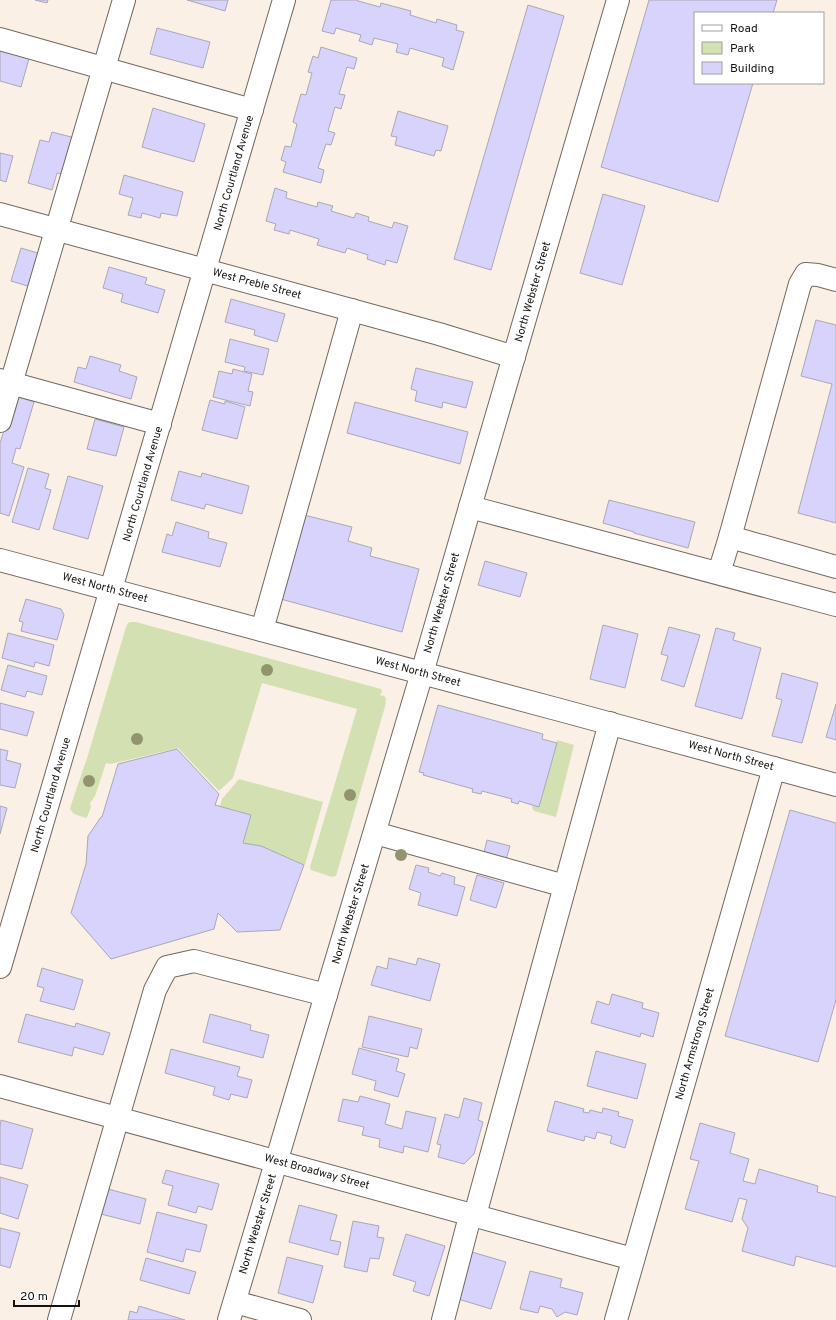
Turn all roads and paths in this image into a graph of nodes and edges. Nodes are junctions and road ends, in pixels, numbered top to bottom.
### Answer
1 (124, 0) edge
2 (284, 0) edge
3 (618, 0) edge
4 (0, 39) edge
5 (104, 68) junction
6 (252, 110) junction
7 (0, 214) edge
8 (57, 229) junction
9 (205, 270) junction
10 (836, 280) edge
11 (352, 310) junction
12 (514, 357) junction
13 (6, 381) edge
14 (0, 421) edge
15 (160, 424) junction
16 (470, 507) junction
17 (730, 537) junction
18 (0, 560) edge
19 (836, 567) edge
20 (719, 573) junction
21 (111, 590) junction
22 (836, 605) edge
23 (262, 630) junction
24 (422, 674) junction
25 (610, 723) junction
26 (774, 768) junction
27 (836, 785) edge
28 (375, 833) junction
29 (565, 886) junction
30 (0, 967) edge
31 (326, 995) junction
32 (0, 1086) edge
33 (118, 1118) junction
34 (277, 1161) junction
35 (475, 1215) junction
36 (633, 1258) junction
37 (232, 1311) edge
38 (59, 1320) edge
39 (300, 1320) edge
40 (443, 1320) edge
41 (616, 1320) edge

1 - 5 street
2 - 6 street, North Courtland Avenue
3 - 12 street, North Webster Street
4 - 5 street
5 - 6 street
5 - 8 street
6 - 9 street, North Courtland Avenue
7 - 8 street, West Preble Street
8 - 9 street, West Preble Street
8 - 13 street
9 - 11 street, West Preble Street
9 - 15 street, North Courtland Avenue
10 - 17 street
11 - 12 street, West Preble Street
11 - 23 street
12 - 16 street, North Webster Street
13 - 14 street
13 - 15 street
15 - 21 street, North Courtland Avenue
16 - 20 street
16 - 24 street, North Webster Street
17 - 19 street
17 - 20 street
18 - 21 street, West North Street
20 - 22 street
21 - 23 street, West North Street
21 - 30 street, North Courtland Avenue
23 - 24 street, West North Street
24 - 25 street, West North Street
24 - 28 street, North Webster Street
25 - 26 street, West North Street
25 - 29 street
26 - 27 street, West North Street
26 - 36 street, North Armstrong Street
28 - 29 street
28 - 31 street, North Webster Street
29 - 35 street
31 - 33 street
31 - 34 street, North Webster Street
32 - 33 street, West Broadway Street
33 - 34 street, West Broadway Street
33 - 38 street
34 - 35 street, West Broadway Street
34 - 37 street, North Webster Street
35 - 36 street, West Broadway Street
35 - 40 street
36 - 41 street, North Armstrong Street
37 - 39 street

